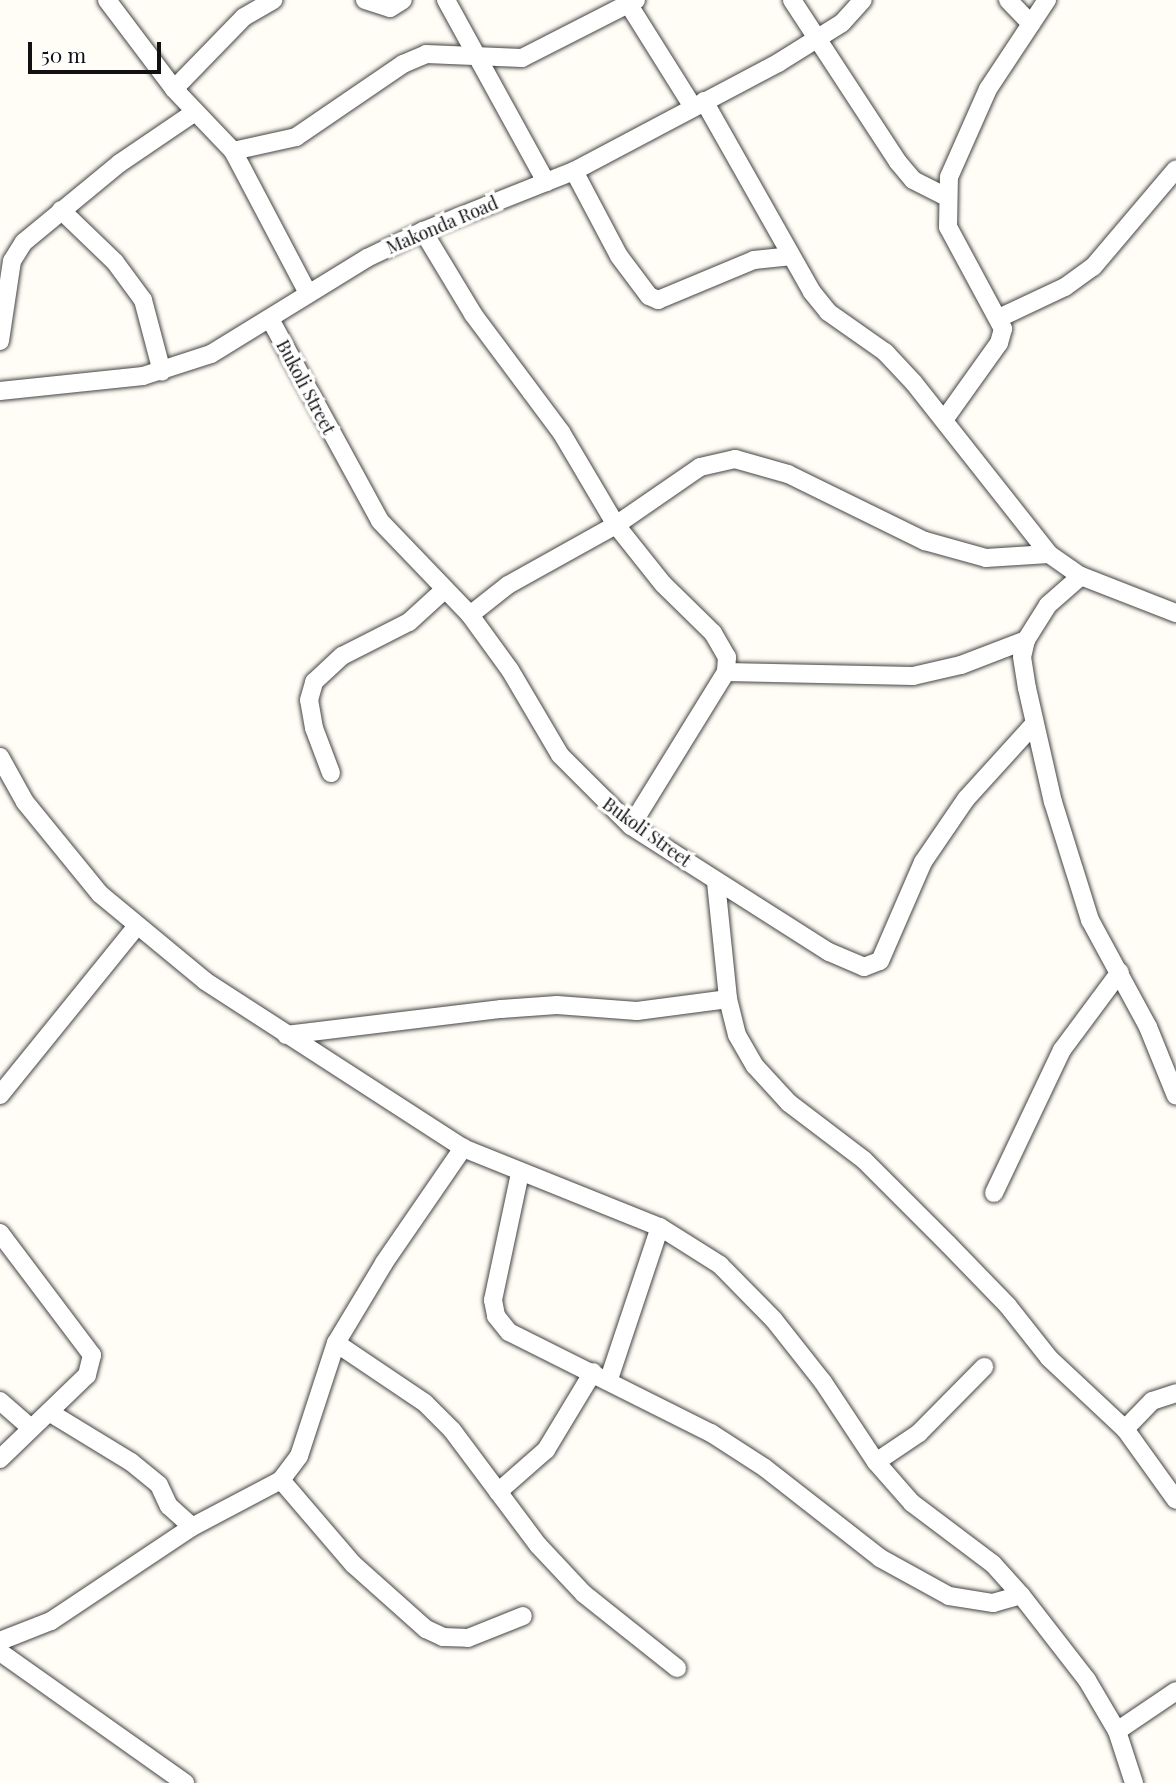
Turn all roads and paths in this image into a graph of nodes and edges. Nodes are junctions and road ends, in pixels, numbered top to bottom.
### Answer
1 (107, 0) edge
2 (273, 0) edge
3 (365, 0) edge
4 (403, 0) edge
5 (446, 0) edge
6 (792, 0) edge
7 (863, 0) edge
8 (1008, 0) edge
9 (1047, 0) edge
10 (633, 1) edge
11 (1031, 24) junction
12 (819, 36) junction
13 (482, 58) junction
14 (174, 89) junction
15 (699, 104) junction
16 (195, 112) junction
17 (233, 151) junction
18 (1176, 169) edge
19 (574, 171) junction
20 (546, 181) junction
21 (946, 196) junction
22 (61, 210) junction
23 (423, 231) junction
24 (790, 256) junction
25 (308, 293) junction
26 (999, 318) junction
27 (270, 319) junction
28 (0, 341) edge
29 (162, 372) junction
30 (0, 391) edge
31 (944, 419) junction
32 (616, 525) junction
33 (1049, 554) junction
34 (1081, 576) junction
35 (443, 591) junction
36 (1175, 610) edge
37 (470, 615) junction
38 (1026, 640) junction
39 (726, 672) junction
40 (1034, 724) junction
41 (0, 757) edge
42 (331, 774) dead end
43 (631, 826) junction
44 (716, 882) junction
45 (136, 927) junction
46 (1120, 972) junction
47 (728, 999) junction
48 (286, 1035) junction
49 (0, 1095) edge
50 (1176, 1096) edge
51 (463, 1148) junction
52 (520, 1173) junction
53 (994, 1193) dead end
54 (660, 1227) junction
55 (0, 1233) edge
56 (336, 1343) junction
57 (984, 1367) dead end
58 (601, 1375) junction
59 (1176, 1393) edge
60 (0, 1401) edge
61 (49, 1412) junction
62 (31, 1428) junction
63 (1125, 1429) junction
64 (0, 1458) edge
65 (876, 1462) junction
66 (281, 1480) junction
67 (498, 1492) junction
68 (1176, 1500) edge
69 (192, 1527) junction
70 (1021, 1595) junction
71 (523, 1616) dead end
72 (0, 1641) edge
73 (0, 1652) edge
74 (677, 1668) dead end
75 (1176, 1691) edge
76 (1117, 1731) junction
77 (185, 1783) edge
78 (1134, 1783) edge

1 - 14 street
2 - 14 street
3 - 4 street
5 - 13 street
6 - 12 street
7 - 12 street, Makonda Road
8 - 11 street
9 - 11 street
10 - 13 street
10 - 15 street
11 - 21 street
12 - 15 street, Makonda Road
12 - 21 street
13 - 17 street
13 - 20 street
14 - 16 street
15 - 19 street, Makonda Road
15 - 24 street
16 - 17 street
16 - 22 street
17 - 25 street
18 - 26 street
19 - 20 street, Makonda Road
19 - 24 street
20 - 23 street, Makonda Road
21 - 26 street
22 - 28 street
22 - 29 street
23 - 25 street, Makonda Road
23 - 32 street
24 - 31 street
25 - 27 street, Makonda Road
26 - 31 street
27 - 29 street, Makonda Road
27 - 35 street, Bukoli Street
29 - 30 street, Makonda Road
31 - 33 street
32 - 33 street
32 - 37 street
32 - 39 street
33 - 34 street
34 - 36 street
34 - 38 street
35 - 37 street, Bukoli Street
35 - 42 street
37 - 43 street, Bukoli Street
38 - 39 street
38 - 40 street
39 - 43 street
40 - 44 street, Bukoli Street
40 - 46 street
41 - 45 street
43 - 44 street, Bukoli Street
44 - 47 street
45 - 48 street
45 - 49 street
46 - 50 street
46 - 53 street
47 - 48 street
47 - 63 street
48 - 51 street
51 - 52 street
51 - 56 street
52 - 54 street
52 - 58 street
54 - 58 street
54 - 65 street
55 - 61 street
56 - 66 street
56 - 67 street
57 - 65 street
58 - 67 street
58 - 70 street
59 - 63 street
60 - 62 street
61 - 62 street
61 - 69 street
62 - 64 street
63 - 68 street
65 - 70 street
66 - 69 street
66 - 71 street
67 - 74 street
69 - 72 street
70 - 76 street
73 - 77 street
75 - 76 street
76 - 78 street

